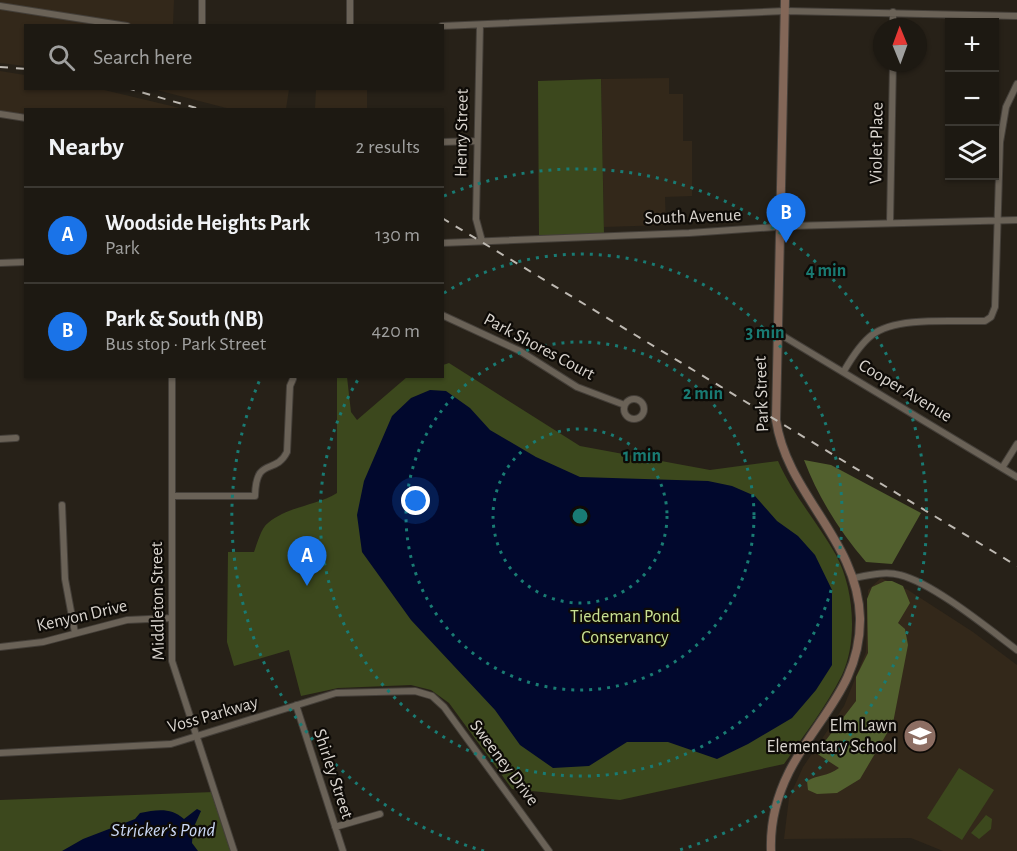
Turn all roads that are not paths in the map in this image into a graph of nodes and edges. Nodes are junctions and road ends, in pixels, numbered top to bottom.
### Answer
1 (202, 0) edge
2 (350, 0) edge
3 (785, 0) edge
4 (0, 6) edge
5 (785, 11) junction
6 (893, 12) junction
7 (1017, 16) edge
8 (893, 18) edge
9 (114, 24) edge
10 (202, 24) edge
11 (350, 24) edge
12 (480, 25) junction
13 (444, 26) edge
14 (893, 72) edge
15 (1017, 84) edge
16 (0, 114) edge
17 (24, 118) edge
18 (476, 141) junction
19 (444, 142) edge
20 (1017, 220) edge
21 (998, 221) junction
22 (890, 223) junction
23 (780, 227) junction
24 (482, 241) junction
25 (444, 243) edge
26 (24, 262) edge
27 (0, 263) edge
28 (444, 316) edge
29 (778, 333) junction
30 (844, 371) junction
31 (172, 378) edge
32 (293, 379) dead end
33 (622, 404) dead end
34 (16, 438) dead end
35 (0, 439) edge
36 (1017, 444) edge
37 (1002, 468) junction
38 (1017, 477) edge
39 (173, 496) junction
40 (62, 505) dead end
41 (855, 578) junction
42 (171, 618) junction
43 (75, 633) junction
44 (0, 647) edge
45 (1017, 650) edge
46 (432, 696) joint
47 (296, 705) junction
48 (196, 738) junction
49 (0, 753) edge
50 (380, 814) dead end
51 (335, 827) junction
52 (234, 851) edge
53 (343, 851) edge
54 (549, 851) edge
55 (771, 851) edge

1 - 10 street
2 - 11 street
3 - 5 main road, Park Street
4 - 9 street
5 - 6 street
5 - 12 street
5 - 23 main road, Park Street
6 - 7 street
6 - 8 street
12 - 13 street
12 - 18 street, Henry Street
14 - 22 street, Violet Place
15 - 21 street
16 - 17 street
18 - 19 street
18 - 24 street, Henry Street
20 - 21 street, South Avenue
21 - 22 street, South Avenue
21 - 30 street
22 - 23 street, South Avenue
23 - 24 street, South Avenue
23 - 29 main road, Park Street
24 - 25 street, South Avenue
26 - 27 street
28 - 33 street, Park Shores Court
29 - 30 street, Cooper Avenue
29 - 41 main road, Park Street
30 - 37 street, Cooper Avenue
31 - 39 street, Middleton Street
32 - 39 street
34 - 35 street
36 - 37 street
37 - 38 street, Cooper Avenue
39 - 42 street, Middleton Street
40 - 43 street
41 - 45 street
41 - 55 main road, Park Street
42 - 43 street, Kenyon Drive
42 - 48 street, Middleton Street
43 - 44 street, Kenyon Drive
46 - 47 street, Voss Parkway
46 - 54 street, Sweeney Drive
47 - 48 street, Voss Parkway
47 - 51 street, Shirley Street
48 - 49 street, Voss Parkway
48 - 52 street, Middleton Street
50 - 51 street
51 - 53 street, Shirley Street

